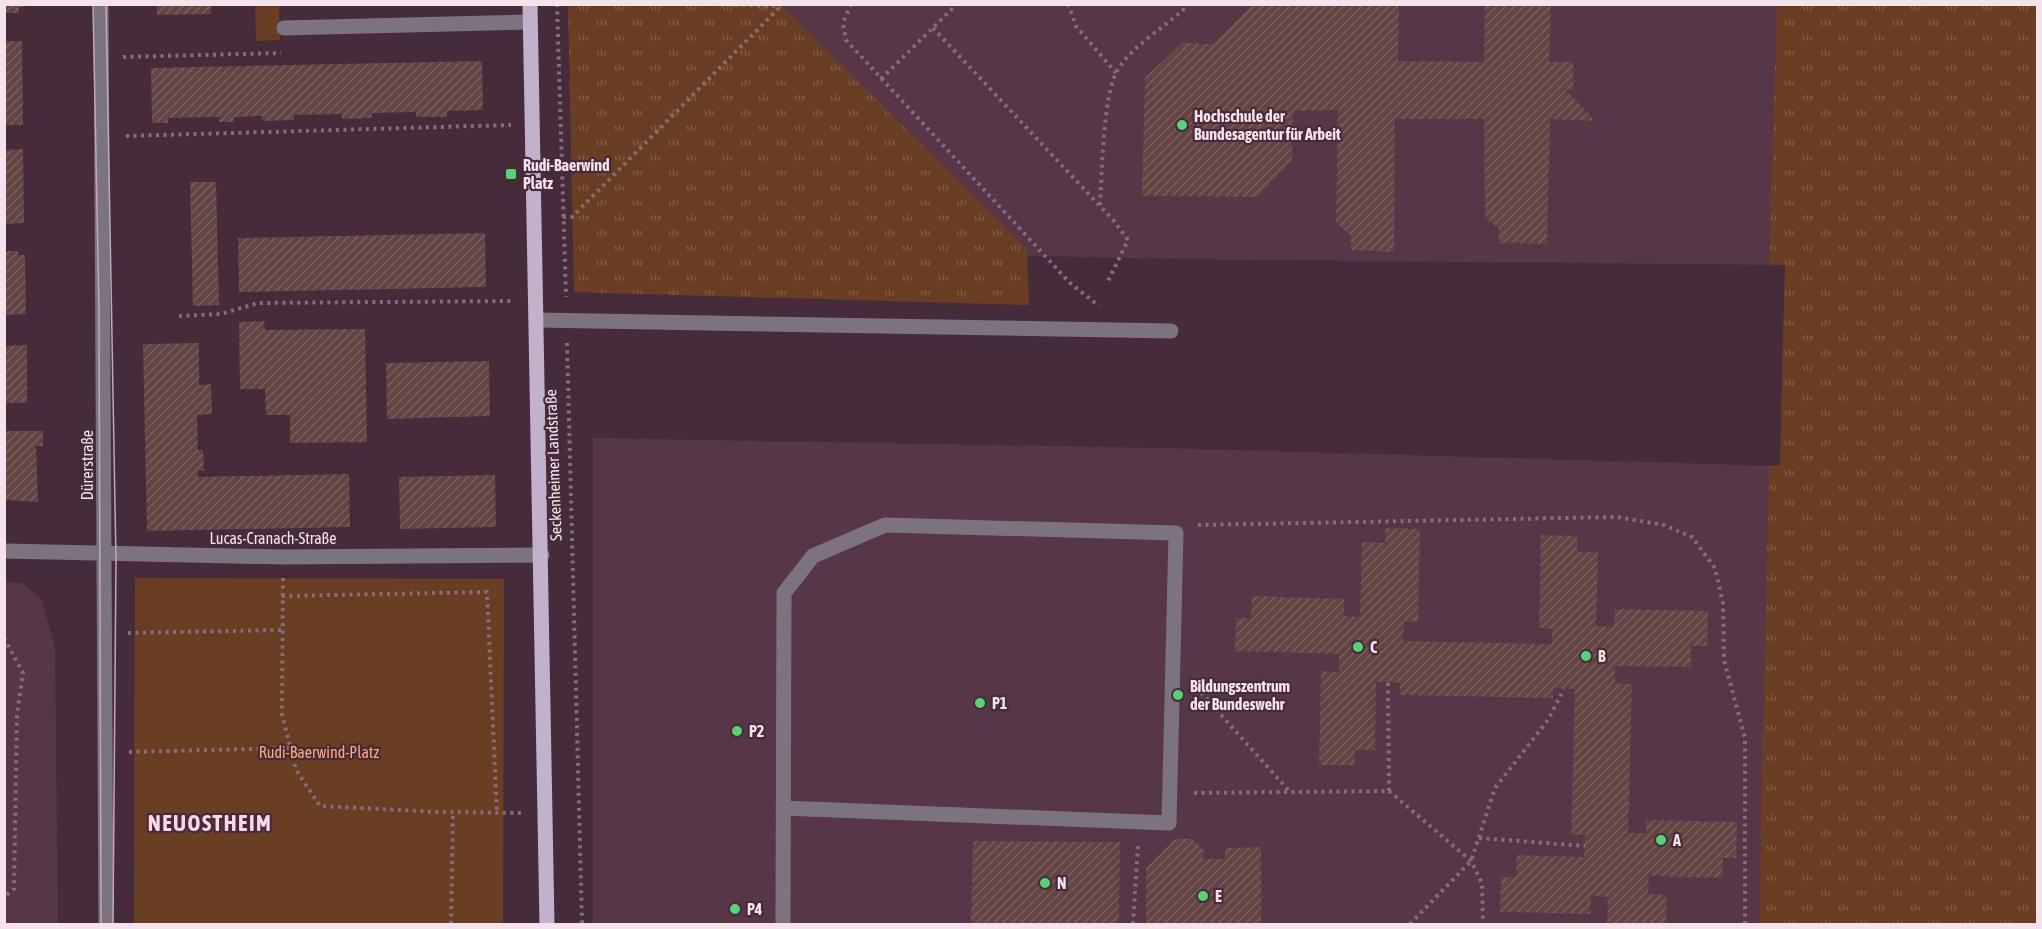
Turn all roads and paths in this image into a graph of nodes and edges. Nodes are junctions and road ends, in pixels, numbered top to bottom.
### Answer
1 (101, 4) edge
2 (530, 4) edge
3 (556, 4) edge
4 (712, 4) edge
5 (851, 4) edge
6 (957, 4) edge
7 (1068, 4) edge
8 (1185, 4) edge
9 (782, 5) edge
10 (530, 22) junction
11 (284, 28) dead end
12 (933, 28) junction
13 (1116, 73) junction
14 (881, 79) junction
15 (533, 124) junction
16 (102, 137) junction
17 (1100, 205) junction
18 (563, 217) junction
19 (535, 221) junction
20 (1108, 281) dead end
21 (537, 300) junction
22 (1104, 310) dead end
23 (179, 316) dead end
24 (537, 320) junction
25 (566, 320) junction
26 (1171, 331) dead end
27 (1176, 533) junction
28 (4, 551) edge
29 (105, 555) junction
30 (542, 555) junction
31 (284, 557) junction
32 (282, 596) junction
33 (282, 630) junction
34 (106, 634) junction
35 (4, 638) edge
36 (1172, 660) junction
37 (1388, 683) dead end
38 (1564, 688) dead end
39 (290, 748) junction
40 (107, 752) junction
41 (1389, 791) junction
42 (1292, 793) junction
43 (783, 808) junction
44 (453, 812) junction
45 (546, 812) junction
46 (497, 814) junction
47 (1169, 823) junction
48 (1479, 838) junction
49 (1585, 846) dead end
50 (1471, 861) junction
51 (4, 897) edge
52 (106, 924) edge
53 (451, 924) edge
54 (548, 924) edge
55 (582, 924) edge
56 (783, 924) edge
57 (1133, 924) edge
58 (1410, 924) edge
59 (1483, 924) edge
60 (1745, 924) edge

1 - 16 street, Dürerstraße
2 - 10 main road, Seckenheimer Landstraße
3 - 18 path, Seckenheimer Landstraße
4 - 9 path
5 - 14 path
6 - 12 path
7 - 13 path
8 - 13 path
9 - 18 path
10 - 11 street
10 - 15 main road, Seckenheimer Landstraße
12 - 14 path
12 - 17 path
13 - 17 path
14 - 22 path
15 - 16 path
15 - 19 main road, Seckenheimer Landstraße
16 - 29 street, Dürerstraße
17 - 20 path
18 - 19 path
18 - 25 path, Seckenheimer Landstraße
19 - 21 main road, Seckenheimer Landstraße
21 - 23 path
21 - 24 main road, Seckenheimer Landstraße
24 - 25 street
24 - 30 main road, Seckenheimer Landstraße
25 - 26 street
25 - 55 path, Seckenheimer Landstraße
27 - 36 street
27 - 43 street
27 - 60 path
28 - 29 street, Lucas-Cranach-Straße
29 - 31 street, Lucas-Cranach-Straße
29 - 34 street, Dürerstraße
30 - 31 street, Lucas-Cranach-Straße
30 - 45 main road, Seckenheimer Landstraße
31 - 32 path
32 - 33 path
32 - 46 path
33 - 34 path
33 - 39 path
34 - 40 street, Dürerstraße
35 - 51 path
36 - 42 path
36 - 47 street
37 - 41 path
38 - 48 path
39 - 40 path
39 - 44 path
40 - 52 street, Dürerstraße
41 - 42 path
41 - 50 path
42 - 47 path
43 - 47 street
43 - 56 street
44 - 46 path
44 - 53 path
45 - 46 path
45 - 54 main road, Seckenheimer Landstraße
47 - 57 path
48 - 49 path
48 - 50 path
50 - 58 path
50 - 59 path

